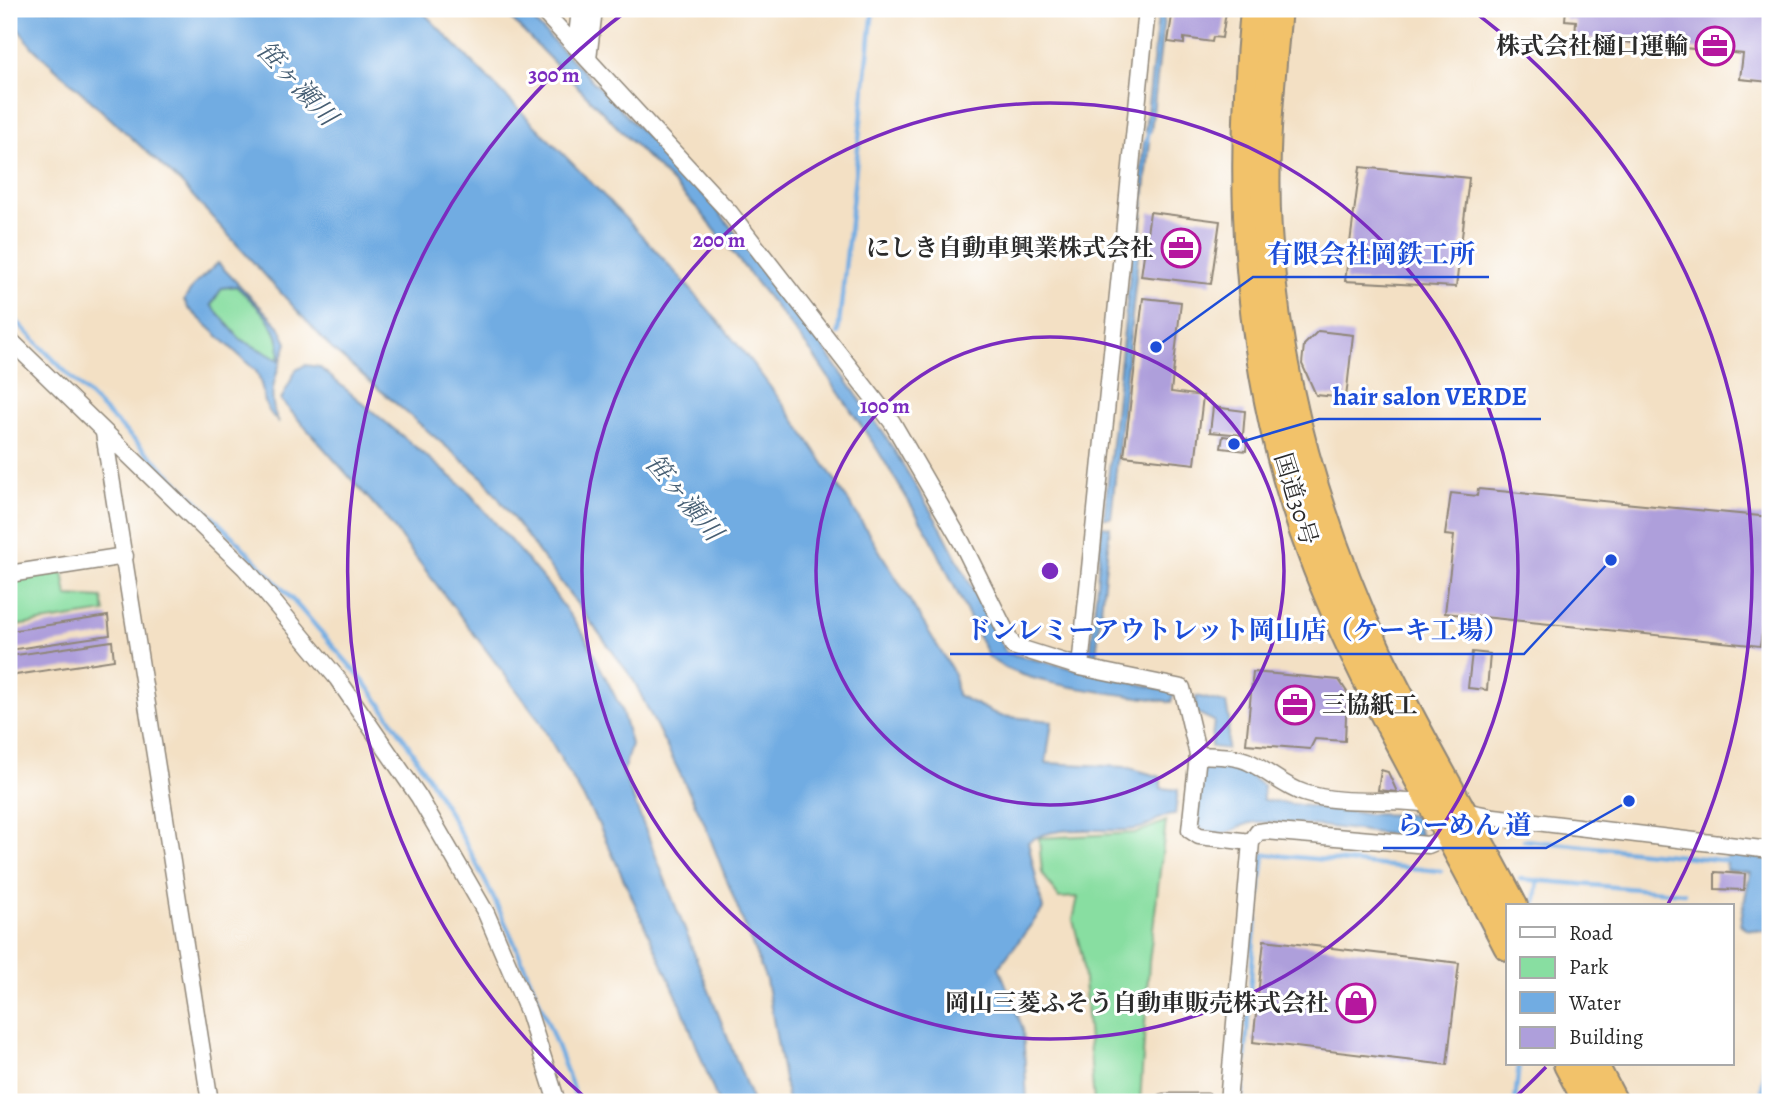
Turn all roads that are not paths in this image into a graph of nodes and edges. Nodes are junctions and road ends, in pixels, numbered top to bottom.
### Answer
1 (541, 9) edge
2 (580, 9) edge
3 (594, 9) edge
4 (1147, 9) edge
5 (1255, 9) edge
6 (1278, 9) edge
7 (576, 46) junction
8 (588, 59) junction
9 (9, 339) edge
10 (104, 433) junction
11 (119, 557) junction
12 (9, 574) edge
13 (1087, 669) junction
14 (1204, 755) junction
15 (1433, 805) junction
16 (1460, 824) junction
17 (1251, 842) junction
18 (1770, 850) edge
19 (1512, 904) edge
20 (1506, 941) edge
21 (1569, 1066) edge
22 (1594, 1066) edge
23 (210, 1102) edge
24 (557, 1102) edge
25 (1163, 1102) edge
26 (1208, 1102) edge
27 (1228, 1102) edge
28 (1588, 1102) edge
29 (1613, 1102) edge

1 - 7 street
2 - 7 street
3 - 8 street
4 - 13 street
5 - 15 highway, 国道30号
6 - 16 highway, 国道30号
7 - 8 street
8 - 13 street
9 - 10 street
10 - 11 street
10 - 24 street
11 - 12 street
11 - 23 street
13 - 14 street
14 - 15 street
14 - 17 street
15 - 16 highway, 国道30号
16 - 17 street
16 - 18 street
16 - 19 highway, 国道30号
16 - 20 highway, 国道30号
17 - 27 street
21 - 28 highway
22 - 29 highway
25 - 26 street

